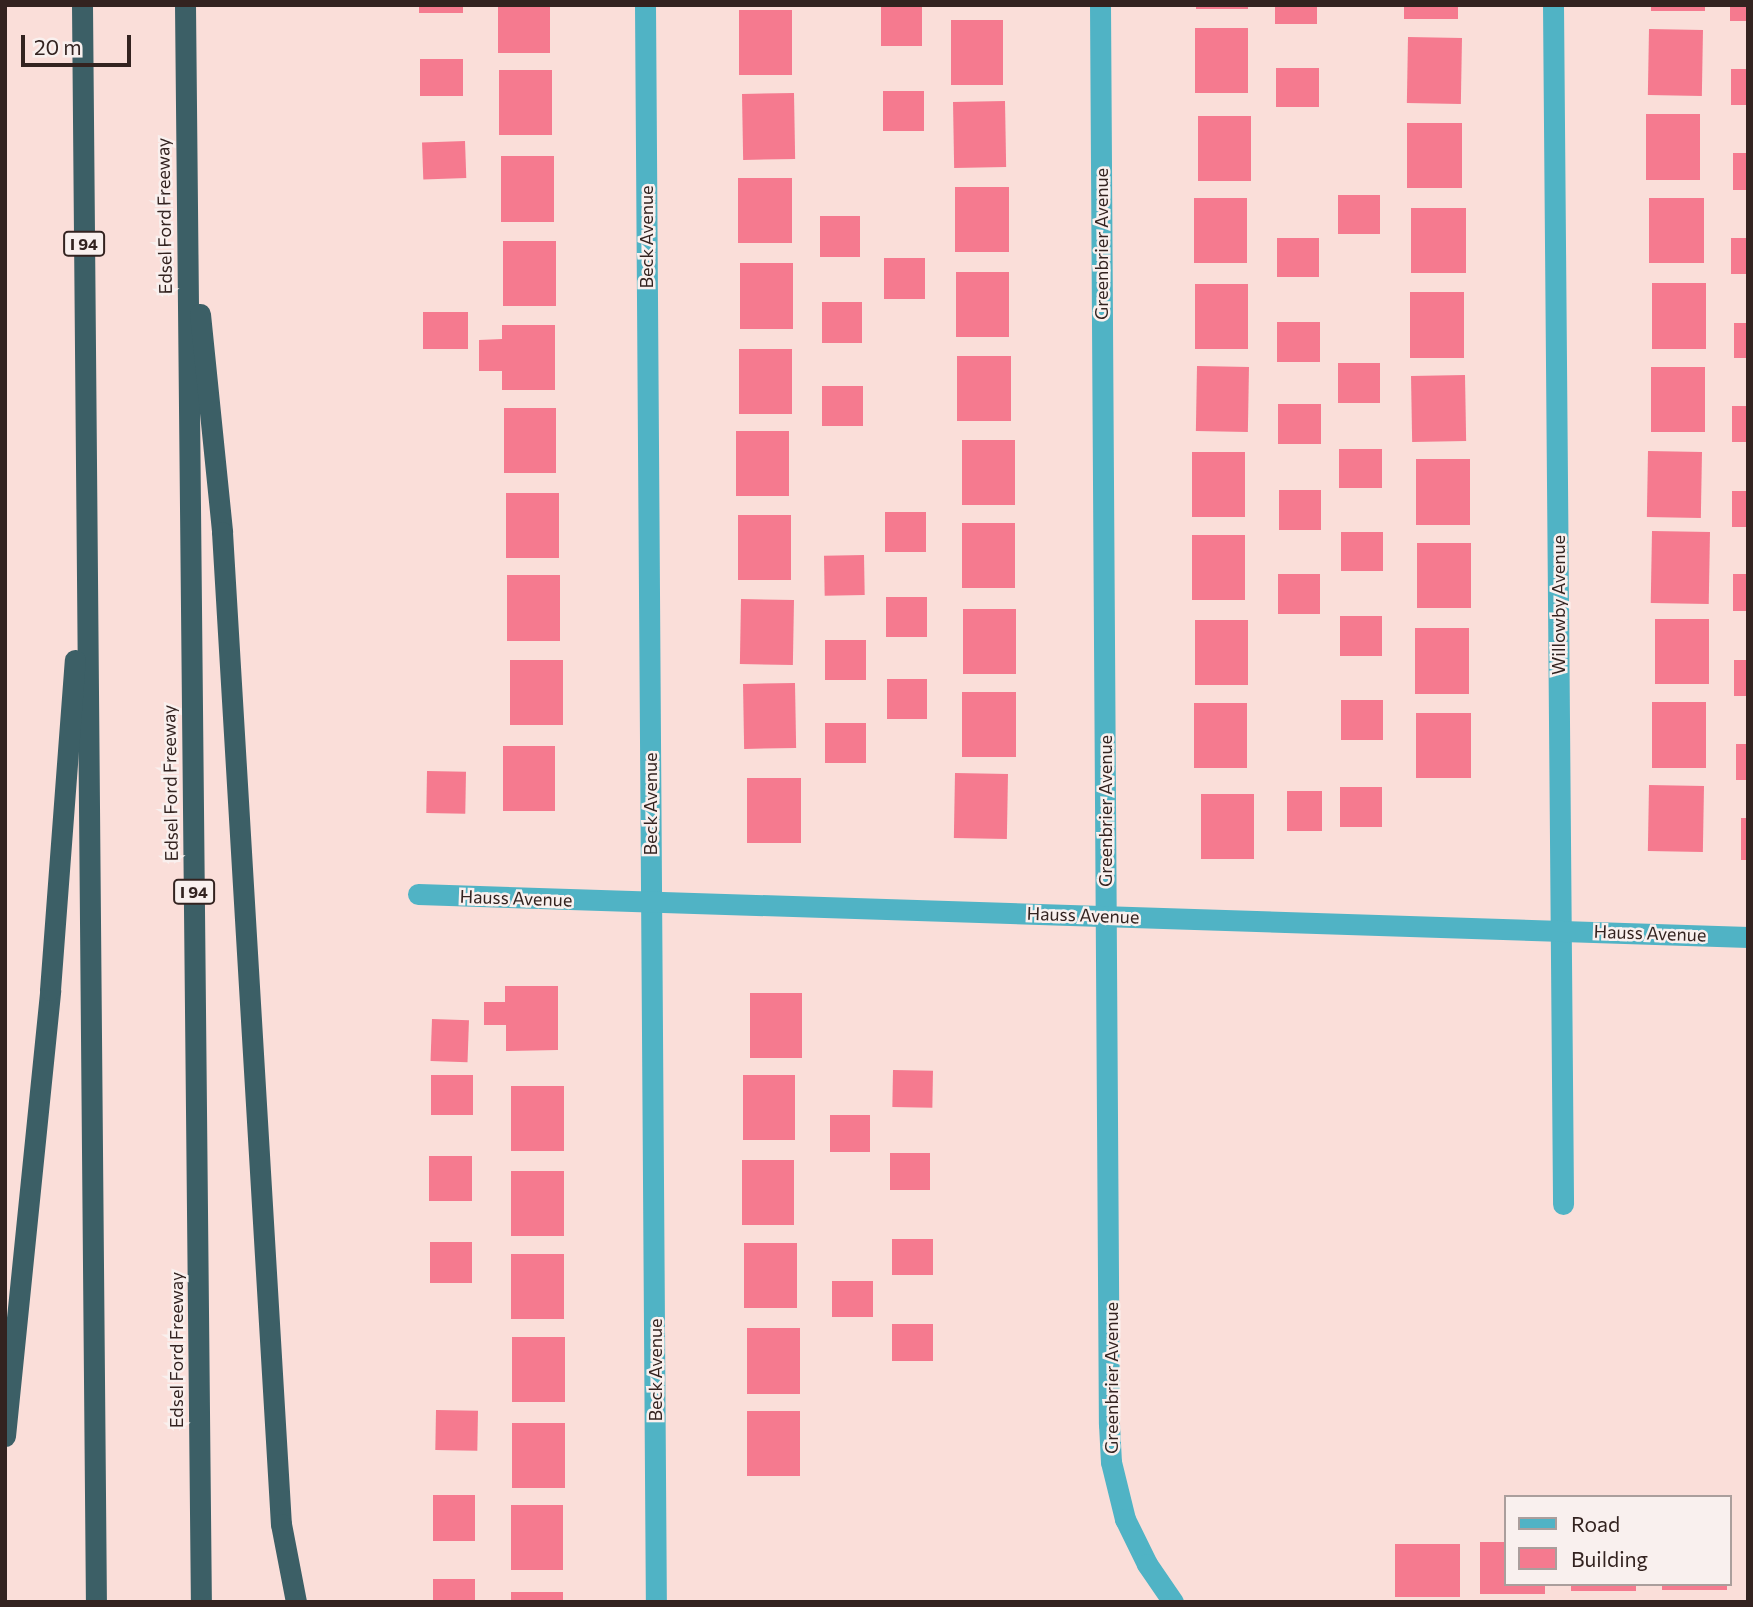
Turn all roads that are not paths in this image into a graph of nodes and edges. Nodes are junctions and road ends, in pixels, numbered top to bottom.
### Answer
1 (82, 5) edge
2 (185, 5) edge
3 (645, 5) edge
4 (1100, 5) edge
5 (1553, 5) edge
6 (186, 183) junction
7 (86, 484) junction
8 (418, 894) dead end
9 (651, 902) junction
10 (1106, 916) junction
11 (1561, 929) junction
12 (1748, 937) edge
13 (1563, 1204) dead end
14 (5, 1436) edge
15 (96, 1602) edge
16 (201, 1602) edge
17 (296, 1602) edge
18 (656, 1602) edge
19 (1173, 1602) edge

1 - 7 highway, I 94
2 - 6 highway, Edsel Ford Freeway / I 94
3 - 9 street, Beck Avenue
4 - 10 street, Greenbrier Avenue
5 - 11 street, Willowby Avenue
6 - 16 highway, Edsel Ford Freeway / I 94
6 - 17 highway
7 - 14 highway
7 - 15 highway, I 94
8 - 9 street, Hauss Avenue
9 - 10 street, Hauss Avenue
9 - 18 street, Beck Avenue
10 - 11 street, Hauss Avenue
10 - 19 street, Greenbrier Avenue
11 - 12 street, Hauss Avenue
11 - 13 street, Willowby Avenue

